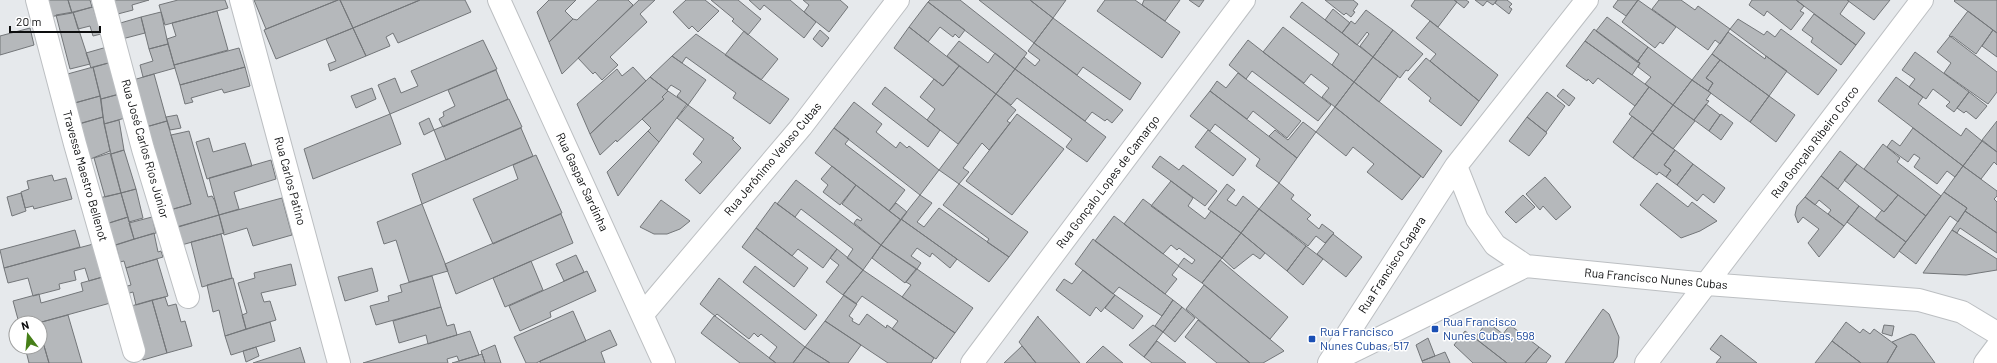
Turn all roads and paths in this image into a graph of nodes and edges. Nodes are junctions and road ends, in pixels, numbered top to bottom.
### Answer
1 (37, 0) edge
2 (103, 0) edge
3 (241, 0) edge
4 (499, 0) edge
5 (898, 0) edge
6 (1244, 0) edge
7 (1587, 0) edge
8 (1922, 0) edge
9 (1456, 166) junction
10 (1526, 266) junction
11 (1707, 284) junction
12 (188, 296) dead end
13 (643, 314) junction
14 (1997, 333) edge
15 (1997, 347) edge
16 (134, 351) dead end
17 (339, 363) edge
18 (664, 363) edge
19 (972, 363) edge
20 (1329, 363) edge
21 (1646, 363) edge
22 (1985, 363) edge

1 - 16 street, Travessa Maestro Bellenot
2 - 12 street, Rua José Carlos Rios Júnior
3 - 17 street, Rua Carlos Patino
4 - 13 street, Rua Gaspar Sardinha
5 - 13 street, Rua Jerônimo Veloso Cubas
6 - 19 street, Rua Gonçalo Lopes de Camargo
7 - 9 street, Rua Francisco Capara
8 - 11 street, Rua Gonçalo Ribeiro Corco
9 - 10 street
9 - 20 street, Rua Francisco Capara
10 - 11 street, Rua Francisco Nunes Cubas
10 - 20 street
11 - 14 street, Rua Francisco Nunes Cubas
11 - 21 street, Rua Gonçalo Ribeiro Corco
13 - 18 street, Rua Gaspar Sardinha
15 - 22 street

